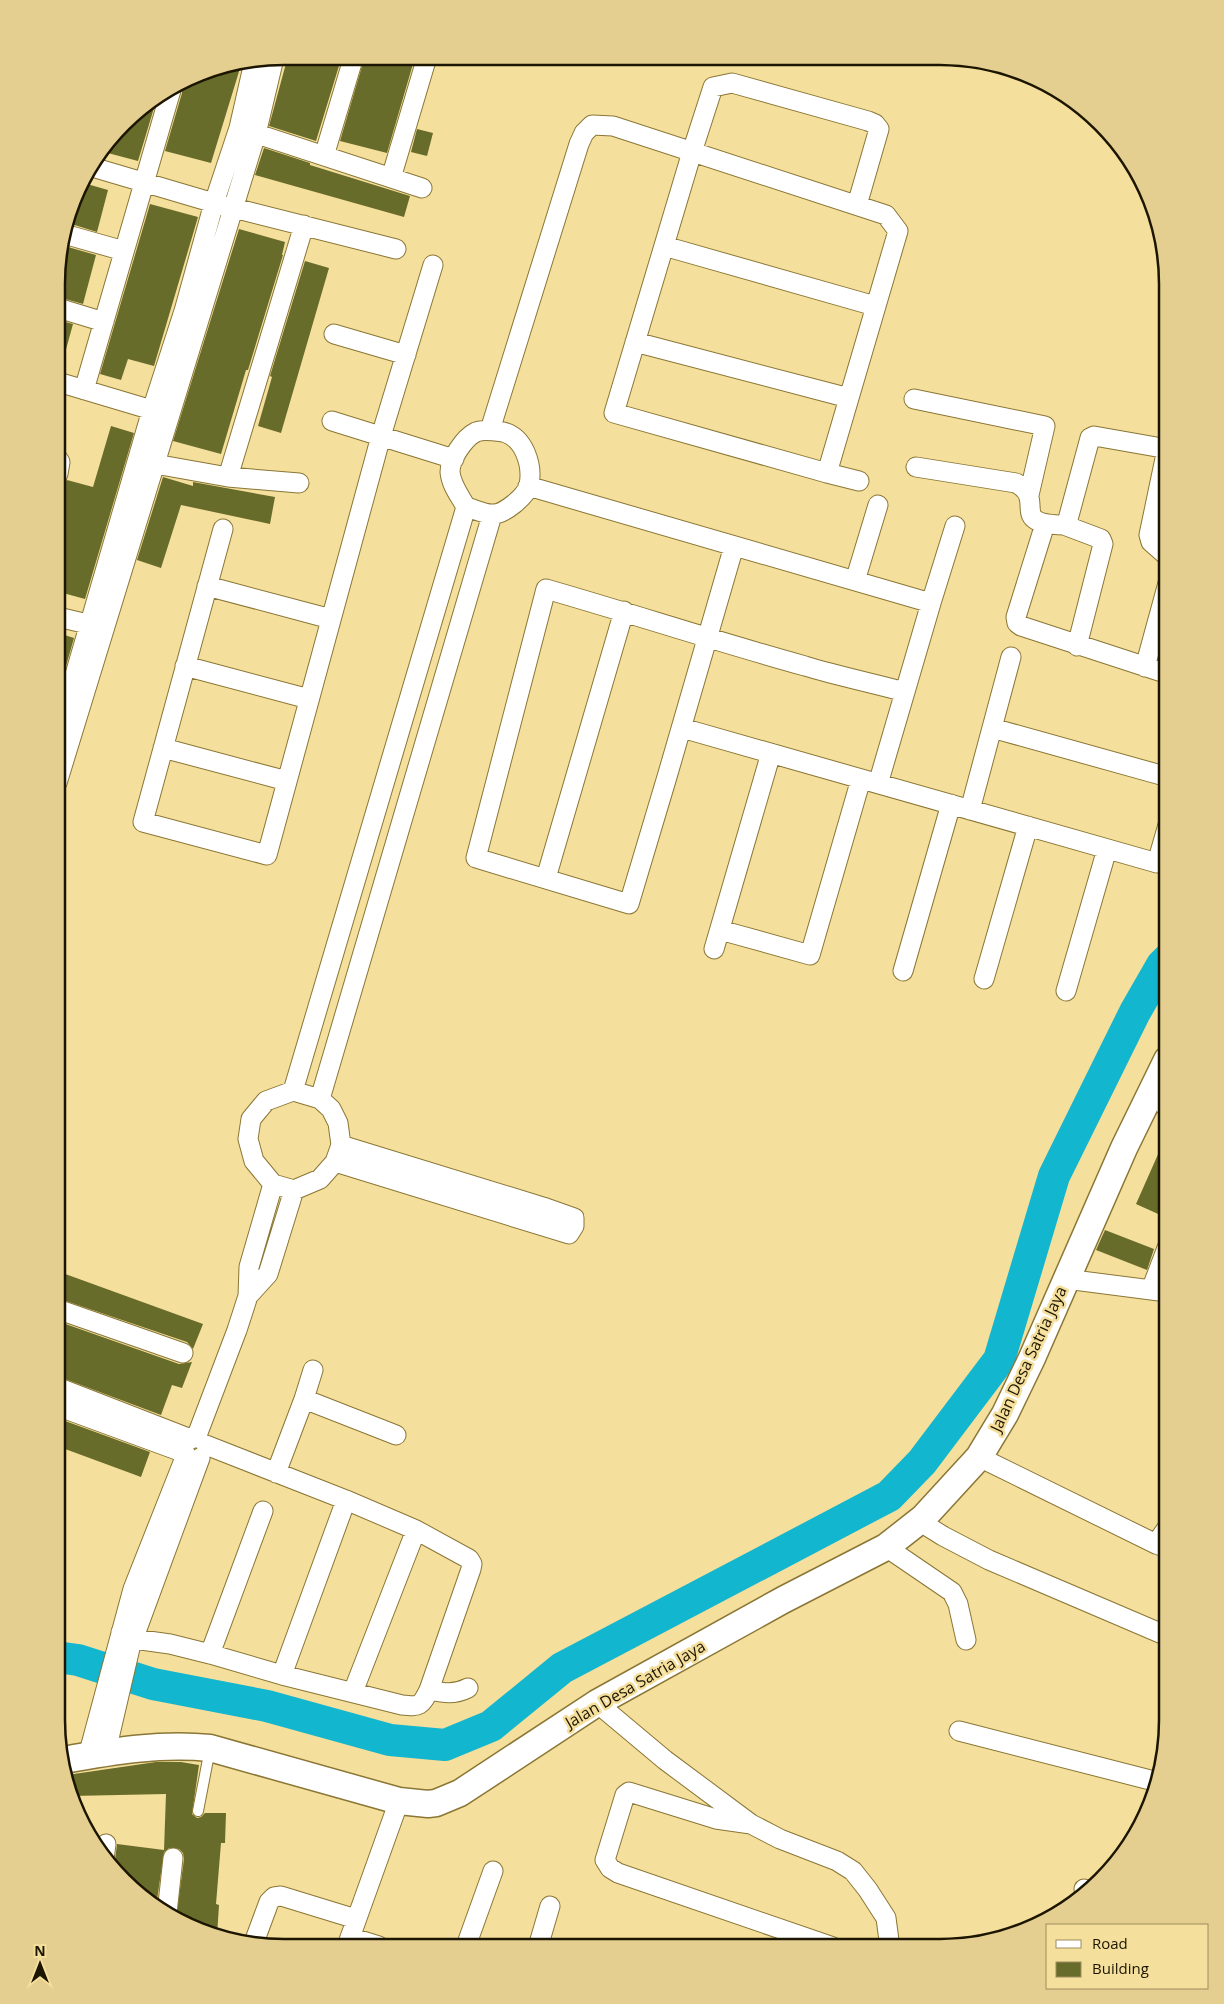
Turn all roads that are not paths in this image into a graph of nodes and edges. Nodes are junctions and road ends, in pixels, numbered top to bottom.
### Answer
1 (272, 65) edge
2 (351, 65) edge
3 (425, 65) edge
4 (254, 67) edge
5 (168, 98) edge
6 (248, 131) junction
7 (692, 152) junction
8 (324, 156) junction
9 (98, 169) edge
10 (391, 178) junction
11 (144, 183) junction
12 (422, 188) dead end
13 (214, 203) junction
14 (857, 205) junction
15 (233, 207) junction
16 (304, 225) junction
17 (70, 236) edge
18 (664, 246) junction
19 (396, 249) dead end
20 (124, 252) junction
21 (433, 264) dead end
22 (876, 306) junction
23 (65, 310) edge
24 (104, 322) junction
25 (334, 334) dead end
26 (635, 342) junction
27 (406, 355) junction
28 (65, 384) edge
29 (84, 390) junction
30 (849, 398) junction
31 (914, 400) dead end
32 (152, 410) junction
33 (170, 415) junction
34 (332, 420) dead end
35 (490, 430) junction
36 (381, 436) junction
37 (1159, 447) edge
38 (454, 459) junction
39 (155, 464) junction
40 (916, 467) dead end
41 (827, 473) junction
42 (228, 478) junction
43 (860, 481) dead end
44 (299, 483) dead end
45 (528, 486) junction
46 (1159, 492) edge
47 (1029, 495) junction
48 (878, 505) dead end
49 (466, 506) junction
50 (492, 515) junction
51 (1045, 524) junction
52 (1064, 525) junction
53 (955, 526) dead end
54 (223, 528) dead end
55 (734, 546) junction
56 (1159, 549) edge
57 (855, 581) junction
58 (207, 586) junction
59 (931, 603) junction
60 (624, 611) junction
61 (1159, 616) edge
62 (65, 619) edge
63 (331, 619) junction
64 (97, 626) junction
65 (708, 637) junction
66 (1077, 646) junction
67 (1010, 657) dead end
68 (185, 666) junction
69 (1145, 667) junction
70 (1159, 671) edge
71 (905, 692) junction
72 (310, 699) junction
73 (65, 714) edge
74 (682, 728) junction
75 (992, 728) junction
76 (163, 748) junction
77 (771, 753) junction
78 (65, 755) edge
79 (1159, 774) edge
80 (287, 781) junction
81 (870, 781) junction
82 (951, 804) junction
83 (970, 810) junction
84 (1028, 826) junction
85 (1107, 848) junction
86 (1159, 856) edge
87 (546, 878) junction
88 (720, 930) junction
89 (714, 949) dead end
90 (903, 971) dead end
91 (984, 979) dead end
92 (1066, 991) dead end
93 (1159, 1078) edge
94 (293, 1091) junction
95 (320, 1099) junction
96 (338, 1154) junction
97 (273, 1184) junction
98 (294, 1190) junction
99 (1066, 1279) junction
100 (1159, 1291) edge
101 (248, 1296) junction
102 (65, 1312) edge
103 (183, 1353) dead end
104 (313, 1370) dead end
105 (65, 1391) edge
106 (304, 1399) junction
107 (65, 1408) edge
108 (396, 1435) dead end
109 (194, 1448) junction
110 (979, 1457) junction
111 (276, 1473) junction
112 (346, 1500) junction
113 (262, 1512) dead end
114 (919, 1521) junction
115 (416, 1530) junction
116 (1159, 1545) edge
117 (886, 1547) junction
118 (1159, 1633) edge
119 (966, 1640) dead end
120 (125, 1642) junction
121 (210, 1654) junction
122 (282, 1676) junction
123 (468, 1688) dead end
124 (429, 1690) junction
125 (353, 1692) junction
126 (597, 1703) junction
127 (959, 1731) dead end
128 (210, 1748) junction
129 (86, 1756) edge
130 (1151, 1780) edge
131 (399, 1801) junction
132 (198, 1811) dead end
133 (751, 1824) junction
134 (173, 1858) dead end
135 (493, 1871) dead end
136 (167, 1905) edge
137 (550, 1906) dead end
138 (351, 1934) edge
139 (256, 1937) edge
140 (363, 1939) edge
141 (469, 1939) edge
142 (540, 1939) edge
143 (807, 1939) edge
144 (889, 1939) edge

1 - 6 street
2 - 8 street
3 - 10 street
4 - 6 street
5 - 11 street
6 - 8 street
6 - 13 street
6 - 15 street
7 - 14 street
7 - 14 street
7 - 18 street
7 - 35 street
8 - 10 street
9 - 11 street
10 - 12 street
11 - 13 street
11 - 20 street
13 - 15 street
13 - 32 street
14 - 22 street
15 - 16 street
15 - 33 street
16 - 19 street
16 - 42 street
17 - 20 street
18 - 22 street
18 - 26 street
20 - 24 street
21 - 27 street
22 - 30 street
23 - 24 street
24 - 29 street
25 - 27 street
26 - 30 street
26 - 41 street
27 - 36 street
28 - 29 street
29 - 32 street
30 - 41 street
31 - 47 street
32 - 33 street
32 - 64 street
33 - 39 street
34 - 36 street
35 - 38 street
35 - 45 street
36 - 38 street
36 - 63 street
37 - 52 street
38 - 49 street
39 - 42 street
39 - 64 street
40 - 47 street
41 - 43 street
42 - 44 street
45 - 50 street
45 - 55 street
46 - 56 street
47 - 51 street
48 - 57 street
49 - 50 street
49 - 94 street
50 - 95 street
51 - 52 street
51 - 66 street
52 - 66 street
53 - 59 street
54 - 58 street
55 - 57 street
55 - 65 street
57 - 59 street
58 - 63 street
58 - 68 street
59 - 71 street
60 - 65 street
60 - 87 street
60 - 87 street
61 - 69 street
62 - 64 street
63 - 72 street
64 - 73 street
64 - 78 street
65 - 71 street
65 - 74 street
66 - 69 street
67 - 75 street
68 - 72 street
68 - 76 street
69 - 70 street
71 - 81 street
72 - 80 street
74 - 77 street
74 - 87 street
75 - 79 street
75 - 83 street
76 - 80 street
76 - 80 street
77 - 81 street
77 - 88 street
81 - 82 street
81 - 88 street
82 - 83 street
82 - 90 street
83 - 84 street
84 - 85 street
84 - 91 street
85 - 86 street
85 - 92 street
88 - 89 street
93 - 99 street, Jalan Desa Satria Jaya
94 - 95 street
94 - 97 street
95 - 96 street
96 - 96 street
96 - 98 street
97 - 98 street
97 - 101 street
98 - 101 street
99 - 100 street
99 - 110 street, Jalan Desa Satria Jaya
101 - 109 street
102 - 103 street
104 - 106 street
105 - 109 street
106 - 108 street
106 - 111 street
107 - 109 street
109 - 111 street
109 - 120 street
110 - 114 street, Jalan Desa Satria Jaya
110 - 116 street
111 - 112 street
112 - 115 street
112 - 122 street
113 - 121 street
114 - 117 street, Jalan Desa Satria Jaya
114 - 118 street
115 - 124 street
115 - 125 street
117 - 119 street
117 - 126 street, Jalan Desa Satria Jaya
120 - 121 street
120 - 129 street
121 - 122 street
122 - 125 street
123 - 124 street
124 - 125 street
126 - 131 street, Jalan Desa Satria Jaya
126 - 133 street
127 - 130 street
128 - 129 street, Jalan Desa Satria Jaya
128 - 131 street, Jalan Desa Satria Jaya
128 - 132 lane
131 - 138 street
133 - 143 street
133 - 144 street
134 - 136 street
135 - 141 street
137 - 142 street
138 - 139 street
138 - 140 street

